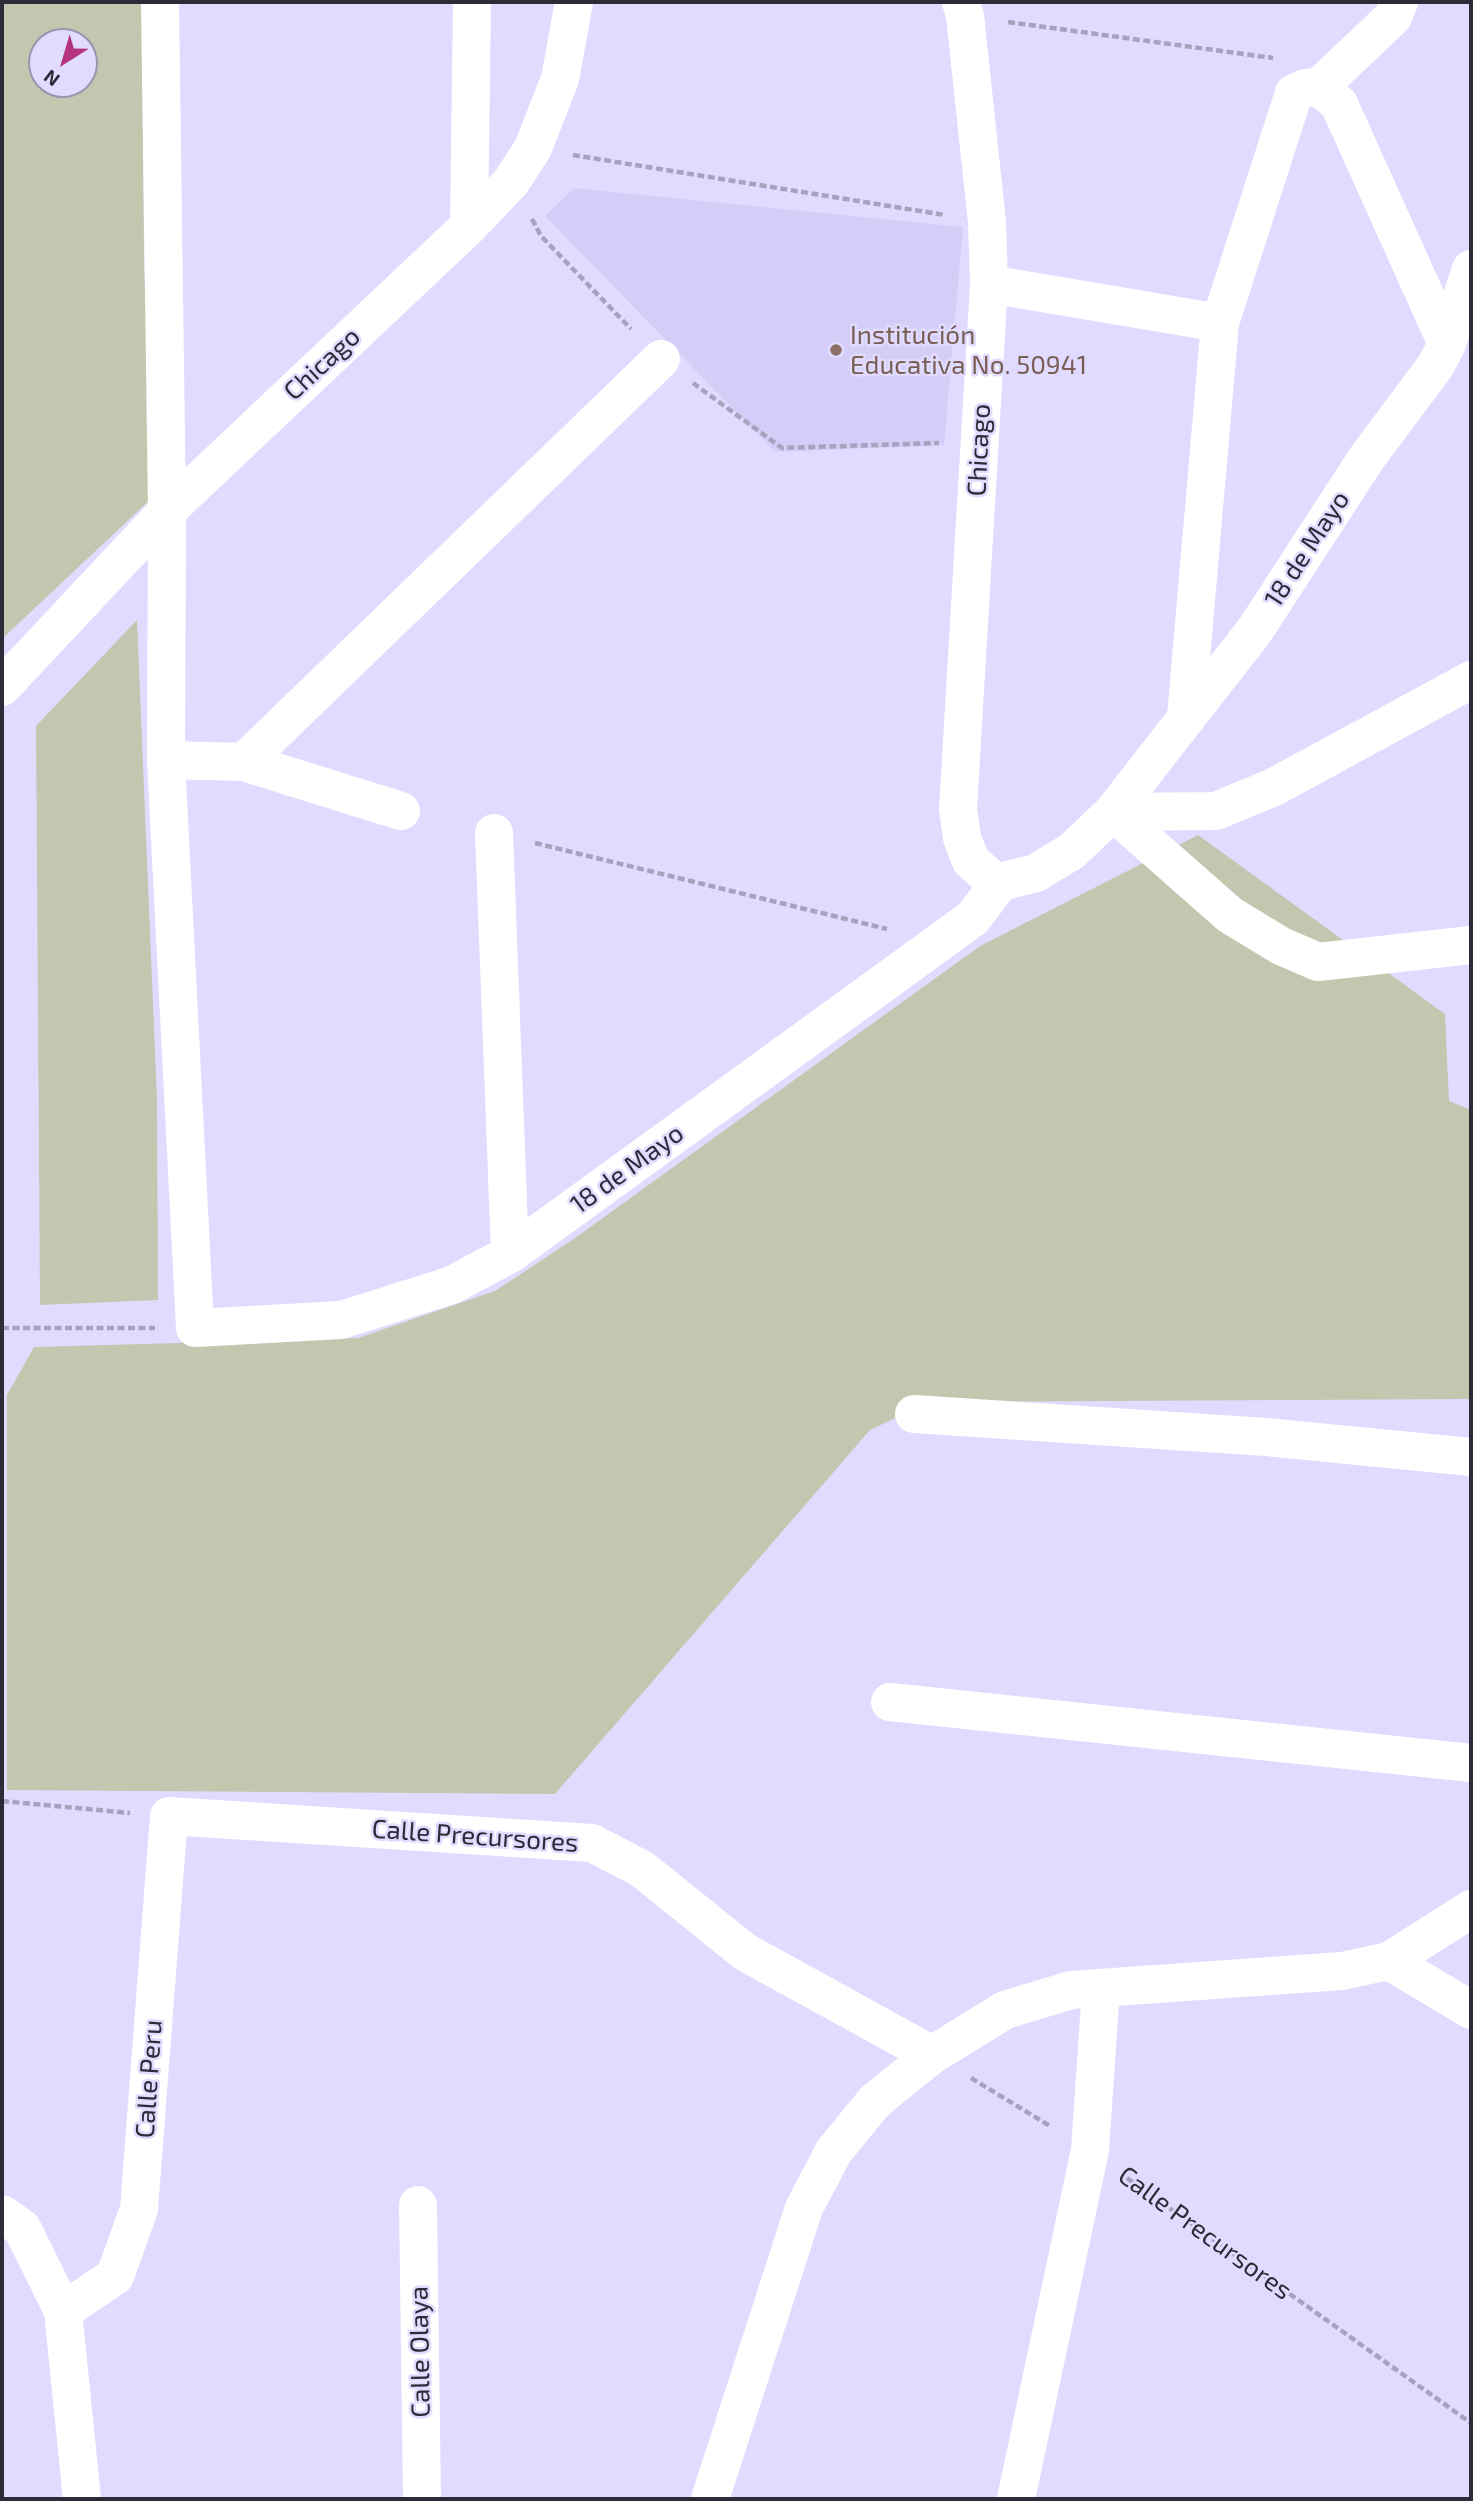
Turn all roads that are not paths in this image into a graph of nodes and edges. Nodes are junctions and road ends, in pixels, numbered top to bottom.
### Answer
1 (160, 2) edge
2 (472, 2) edge
3 (574, 2) edge
4 (1399, 2) edge
5 (963, 9) edge
6 (1319, 87) junction
7 (468, 226) junction
8 (1471, 269) edge
9 (989, 284) junction
10 (1220, 323) junction
11 (1447, 344) junction
12 (661, 359) dead end
13 (167, 511) junction
14 (1471, 680) edge
15 (2, 687) edge
16 (1186, 716) junction
17 (166, 760) junction
18 (244, 762) junction
19 (401, 811) dead end
20 (1113, 812) junction
21 (494, 833) road end
22 (1000, 882) junction
23 (1471, 945) edge
24 (510, 1254) junction
25 (914, 1414) dead end
26 (1471, 1457) edge
27 (890, 1702) dead end
28 (1471, 1763) edge
29 (169, 1816) joint
30 (1471, 1909) edge
31 (1389, 1961) junction
32 (1101, 1988) junction
33 (1471, 2010) edge
34 (932, 2054) junction
35 (418, 2205) dead end
36 (2, 2214) edge
37 (63, 2311) junction
38 (82, 2499) edge
39 (422, 2499) edge
40 (709, 2499) edge
41 (1016, 2499) edge

1 - 13 street
2 - 7 street
3 - 7 street, Chicago
4 - 6 street
5 - 9 street, Chicago
6 - 10 street
6 - 11 street
7 - 13 street, Chicago
8 - 11 street, 18 de Mayo
9 - 10 street
9 - 22 street, Chicago
10 - 16 street
11 - 16 street, 18 de Mayo
12 - 18 street
13 - 15 street, Chicago
13 - 17 street
14 - 20 street
16 - 20 street, 18 de Mayo
17 - 18 street
17 - 24 street, 18 de Mayo
18 - 19 street
20 - 22 street, 18 de Mayo
20 - 23 street
21 - 24 street
22 - 24 street, 18 de Mayo
25 - 26 street
27 - 28 street
29 - 34 street, Calle Precursores
29 - 37 street, Calle Peru
30 - 31 street
31 - 32 street
31 - 33 street
32 - 34 street
32 - 41 street
34 - 40 street
35 - 39 street, Calle Olaya
36 - 37 street
37 - 38 street

